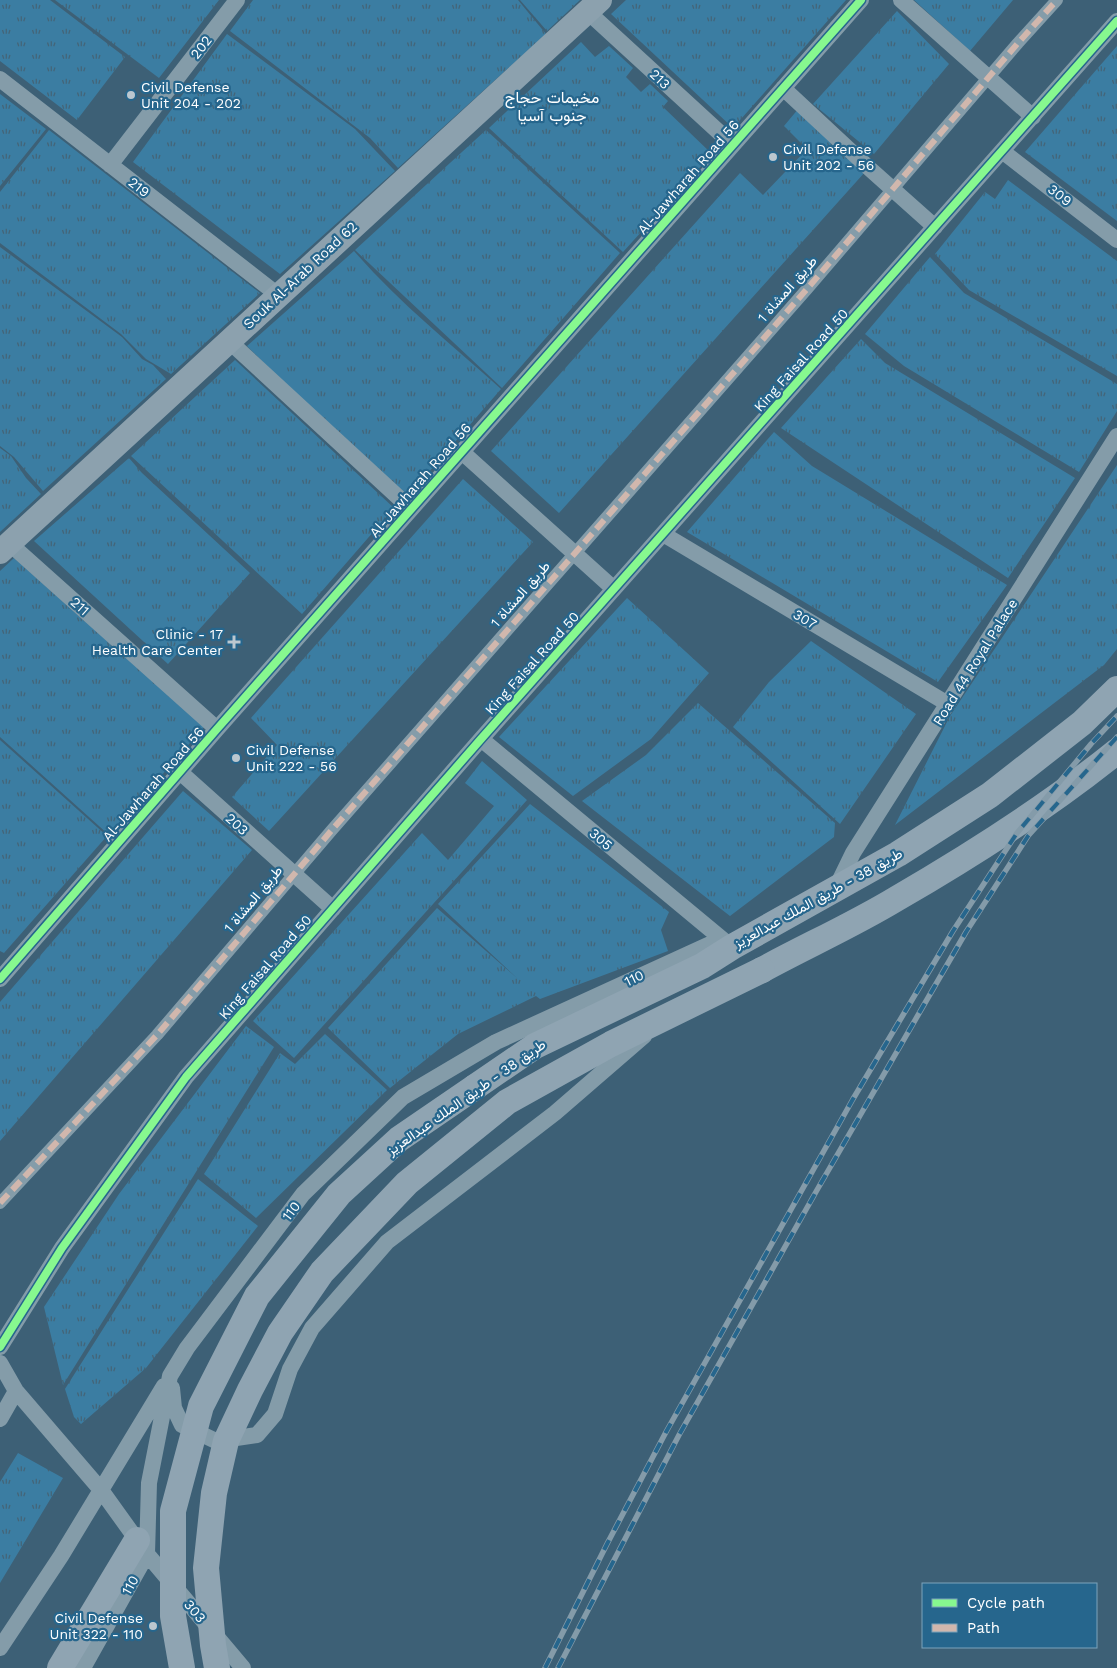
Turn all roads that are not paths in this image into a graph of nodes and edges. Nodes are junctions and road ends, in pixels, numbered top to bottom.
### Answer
1 (237, 0) edge
2 (861, 0) edge
3 (901, 0) edge
4 (1058, 0) edge
5 (594, 6) edge
6 (1117, 21) edge
7 (988, 78) junction
8 (0, 79) edge
9 (783, 88) junction
10 (1033, 117) junction
11 (733, 146) junction
12 (1002, 151) junction
13 (110, 165) junction
14 (893, 189) junction
15 (935, 227) junction
16 (1117, 240) edge
17 (278, 295) junction
18 (228, 341) junction
19 (1117, 436) edge
20 (462, 452) junction
21 (411, 509) junction
22 (663, 534) junction
23 (5, 547) edge
24 (574, 555) junction
25 (614, 589) junction
26 (1117, 689) edge
27 (948, 704) junction
28 (217, 729) junction
29 (481, 739) junction
30 (1117, 751) edge
31 (180, 772) junction
32 (294, 875) junction
33 (835, 889) junction
34 (333, 909) junction
35 (726, 943) junction
36 (0, 979) edge
37 (667, 1017) junction
38 (0, 1203) edge
39 (0, 1347) edge
40 (0, 1362) edge
41 (170, 1376) junction
42 (16, 1391) junction
43 (0, 1419) edge
44 (100, 1490) junction
45 (142, 1547) junction
46 (0, 1648) edge
47 (60, 1668) edge
48 (83, 1668) edge
49 (182, 1668) edge
50 (217, 1668) edge
51 (243, 1668) edge

1 - 13 street, 202
2 - 9 street, Al-Jawharah Road 56
3 - 7 street
4 - 7 street, طريق المشاة 1
5 - 11 street, 213
5 - 17 main road, Souk Al-Arab Road 62
6 - 10 street, King Faisal Road 50
7 - 10 street
7 - 14 street, طريق المشاة 1
8 - 13 street, 219
9 - 11 street, Al-Jawharah Road 56
9 - 14 street
10 - 12 street, King Faisal Road 50
11 - 20 street, Al-Jawharah Road 56
12 - 15 street, King Faisal Road 50
12 - 16 street, 309
13 - 17 street, 219
14 - 15 street
14 - 24 street, طريق المشاة 1
15 - 22 street, King Faisal Road 50
17 - 18 main road, Souk Al-Arab Road 62
18 - 21 street
18 - 23 main road, Souk Al-Arab Road 62
19 - 27 street, Road 44 Royal Palace
20 - 21 street, Al-Jawharah Road 56
20 - 24 street
21 - 28 street, Al-Jawharah Road 56
22 - 25 street, King Faisal Road 50
22 - 27 street, 307
23 - 28 street, 211
24 - 25 street
24 - 32 street, طريق المشاة 1
25 - 29 street, King Faisal Road 50
26 - 33 main road, طريق 38 - طريق الملك عبدالعزيز
27 - 33 street, Road 44 Royal Palace
28 - 31 street, Al-Jawharah Road 56
29 - 34 street, King Faisal Road 50
29 - 35 street, 305
30 - 37 main road, طريق 38 - طريق الملك عبدالعزيز, bridge
31 - 32 street, 203
31 - 36 street, Al-Jawharah Road 56
32 - 34 street, 203
32 - 38 street, طريق المشاة 1
33 - 35 main road, طريق 38 - طريق الملك عبدالعزيز
34 - 39 street, King Faisal Road 50
35 - 41 street, 110
35 - 49 main road, طريق 38 - طريق الملك عبدالعزيز, bridge
37 - 41 street
37 - 50 main road, طريق 38 - طريق الملك عبدالعزيز, bridge
40 - 42 street, 303
41 - 44 street
41 - 45 street, 110
42 - 43 street
42 - 44 street, 303
44 - 45 street, 303
44 - 46 street
45 - 47 main road
45 - 48 street, 110
45 - 51 street, 303

